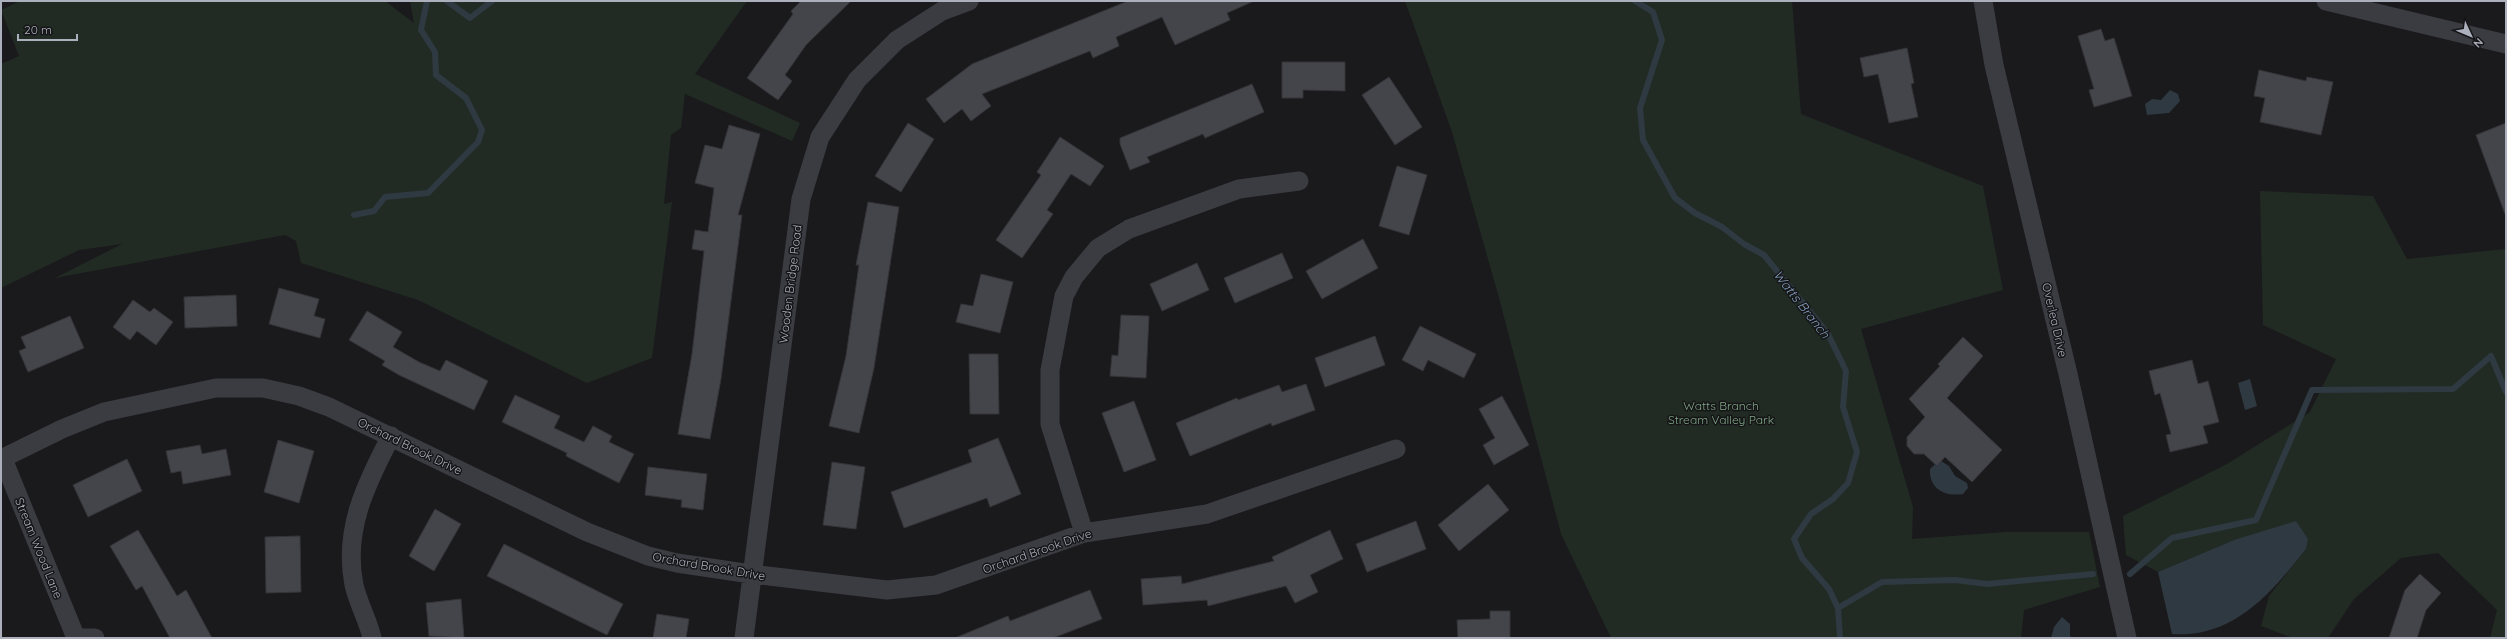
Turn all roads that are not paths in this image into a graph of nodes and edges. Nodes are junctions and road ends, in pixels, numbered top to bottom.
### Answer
1 (969, 1) edge
2 (1983, 1) edge
3 (2326, 1) edge
4 (2506, 44) edge
5 (1299, 181) dead end
6 (390, 436) junction
7 (1396, 448) dead end
8 (2, 459) edge
9 (1084, 533) junction
10 (752, 574) junction
11 (76, 638) edge
12 (80, 638) edge
13 (95, 638) edge
14 (372, 638) edge
15 (744, 638) edge
16 (2126, 638) edge

1 - 10 street, Wooden Bridge Road
2 - 16 street, Overlea Drive
3 - 4 street
5 - 9 street
6 - 8 street, Orchard Brook Drive
6 - 10 street, Orchard Brook Drive
6 - 14 street
7 - 9 street, Orchard Brook Drive
8 - 11 street, Stream Wood Lane
9 - 10 street, Orchard Brook Drive
10 - 15 street, Wooden Bridge Road
12 - 13 street

